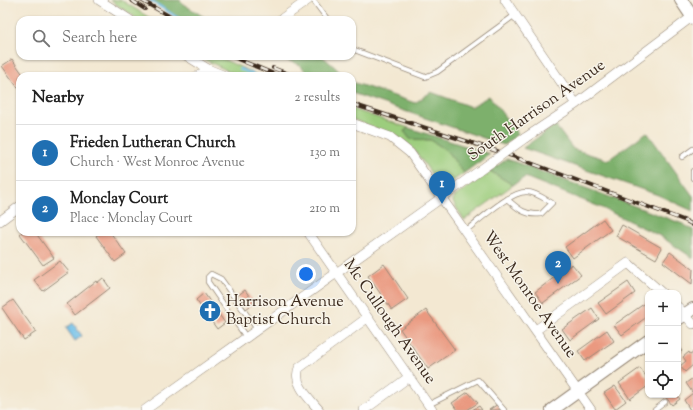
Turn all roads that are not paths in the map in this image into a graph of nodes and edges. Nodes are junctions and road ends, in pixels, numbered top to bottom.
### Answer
1 (99, 0) edge
2 (505, 0) edge
3 (681, 0) edge
4 (307, 1) edge
5 (515, 15) junction
6 (124, 16) edge
7 (286, 16) edge
8 (324, 16) edge
9 (693, 17) edge
10 (356, 50) edge
11 (193, 60) edge
12 (208, 69) junction
13 (204, 72) edge
14 (215, 72) edge
15 (576, 104) junction
16 (356, 124) edge
17 (693, 149) edge
18 (682, 157) dead end
19 (693, 170) edge
20 (693, 178) edge
21 (442, 198) junction
22 (507, 199) junction
23 (16, 209) edge
24 (0, 220) edge
25 (465, 231) junction
26 (311, 236) edge
27 (336, 272) junction
28 (659, 290) edge
29 (684, 312) edge
30 (367, 318) junction
31 (693, 324) edge
32 (257, 329) junction
33 (536, 330) junction
34 (246, 337) junction
35 (645, 343) edge
36 (409, 377) junction
37 (578, 391) junction
38 (665, 402) dead end
39 (430, 407) edge
40 (145, 410) edge
41 (319, 410) edge
42 (364, 410) edge
43 (504, 410) edge
44 (552, 410) edge
45 (591, 410) edge
46 (654, 410) edge

1 - 6 street
2 - 5 street
3 - 9 street
4 - 7 street
4 - 8 lane
5 - 10 lane
5 - 15 street
9 - 15 street, South Harrison Avenue
11 - 12 street
12 - 13 street
12 - 14 street
15 - 21 street, South Harrison Avenue, bridge
16 - 21 street, West Monroe Avenue
17 - 18 lane
19 - 20 lane
21 - 25 street, West Monroe Avenue
21 - 27 street, South Harrison Avenue
22 - 22 lane
22 - 25 lane
23 - 24 street
25 - 33 street, West Monroe Avenue
26 - 27 street, Mc Cullough Avenue
27 - 30 street, Mc Cullough Avenue
27 - 32 street, South Harrison Avenue
28 - 33 street
29 - 31 street
30 - 36 street, Mc Cullough Avenue
30 - 41 street
32 - 34 street, South Harrison Avenue
32 - 34 lane
33 - 37 street, West Monroe Avenue
34 - 40 street, South Harrison Avenue
35 - 37 street
36 - 39 street, Mc Cullough Avenue
36 - 42 street
37 - 44 street
37 - 45 street, West Monroe Avenue
38 - 46 lane
39 - 43 lane

